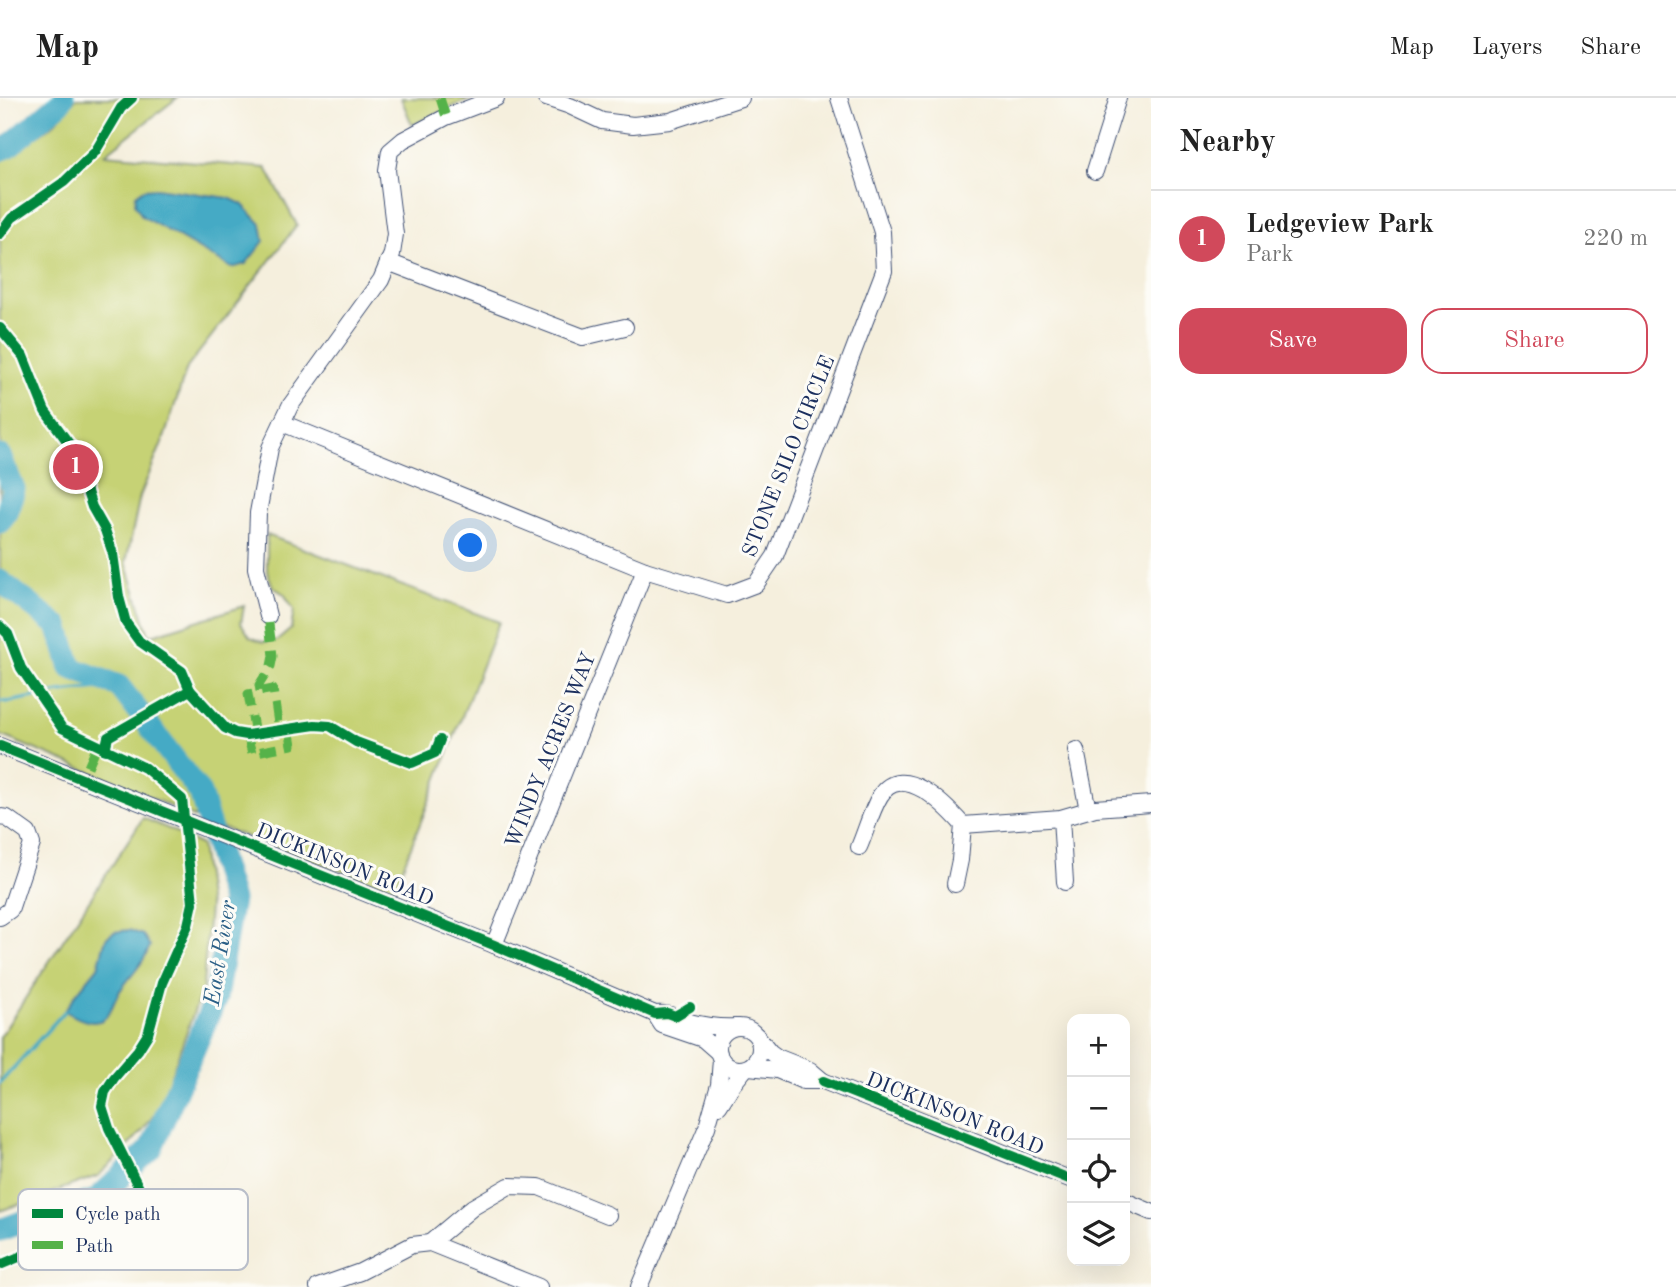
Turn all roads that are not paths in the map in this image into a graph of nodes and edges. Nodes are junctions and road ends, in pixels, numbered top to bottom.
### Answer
1 (496, 98) edge
2 (546, 98) edge
3 (741, 98) edge
4 (839, 98) edge
5 (1118, 98) edge
6 (1095, 171) dead end
7 (388, 262) junction
8 (625, 327) dead end
9 (282, 423) junction
10 (645, 570) junction
11 (268, 616) dead end
12 (0, 746) edge
13 (1076, 750) dead end
14 (1151, 804) edge
15 (1088, 810) junction
16 (0, 817) edge
17 (1061, 818) junction
18 (963, 825) junction
19 (859, 847) dead end
20 (1065, 881) dead end
21 (955, 884) dead end
22 (0, 916) edge
23 (494, 945) junction
24 (655, 1014) junction
25 (736, 1027) junction
26 (756, 1035) junction
27 (720, 1056) junction
28 (747, 1068) junction
29 (822, 1082) junction
30 (707, 1126) junction
31 (1067, 1179) edge
32 (1128, 1203) edge
33 (1151, 1212) edge
34 (608, 1215) dead end
35 (430, 1243) junction
36 (318, 1287) edge
37 (539, 1287) edge
38 (639, 1287) edge

1 - 7 street
2 - 3 street
4 - 10 street, STONE SILO CIRCLE
5 - 6 street
7 - 8 street
7 - 9 street
9 - 10 street, STONE SILO CIRCLE
9 - 11 street
10 - 23 street, WINDY ACRES WAY
12 - 23 street, DICKINSON ROAD
13 - 15 street
14 - 15 street
15 - 17 street
16 - 22 street
17 - 18 street
17 - 20 street
18 - 19 street
18 - 21 street
23 - 24 street, DICKINSON ROAD
24 - 25 street, DICKINSON ROAD
24 - 27 street, DICKINSON ROAD
25 - 26 street
25 - 27 street
26 - 28 street
26 - 29 street, DICKINSON ROAD
27 - 28 street
27 - 30 street
28 - 29 street, DICKINSON ROAD
28 - 30 street
29 - 31 street, DICKINSON ROAD
30 - 38 street
32 - 33 street
34 - 35 street
35 - 36 street
35 - 37 street

